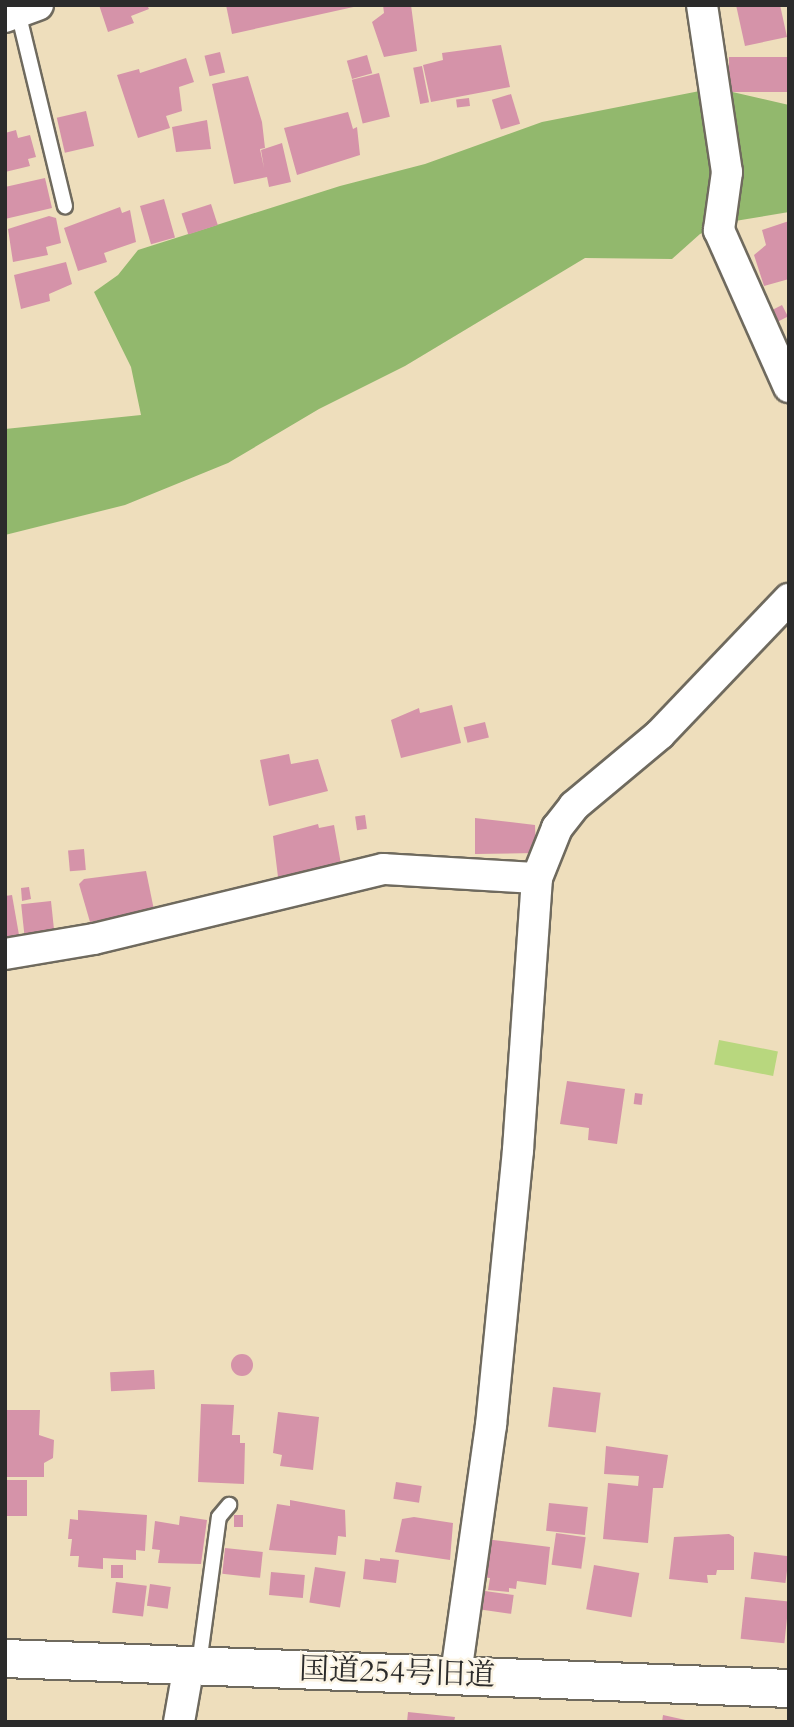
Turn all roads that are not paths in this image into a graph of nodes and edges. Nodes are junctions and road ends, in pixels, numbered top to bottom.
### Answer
1 (702, 5) edge
2 (20, 11) edge
3 (65, 206) dead end
4 (789, 387) edge
5 (789, 599) edge
6 (537, 878) junction
7 (5, 954) edge
8 (229, 1505) dead end
9 (5, 1658) edge
10 (194, 1665) junction
11 (456, 1675) junction
12 (789, 1688) edge
13 (179, 1722) edge

1 - 4 street
2 - 3 lane
5 - 6 street
6 - 7 street
6 - 11 street
8 - 10 lane
9 - 10 street, 国道254号旧道
10 - 11 street, 国道254号旧道
10 - 13 street
11 - 12 street, 国道254号旧道

